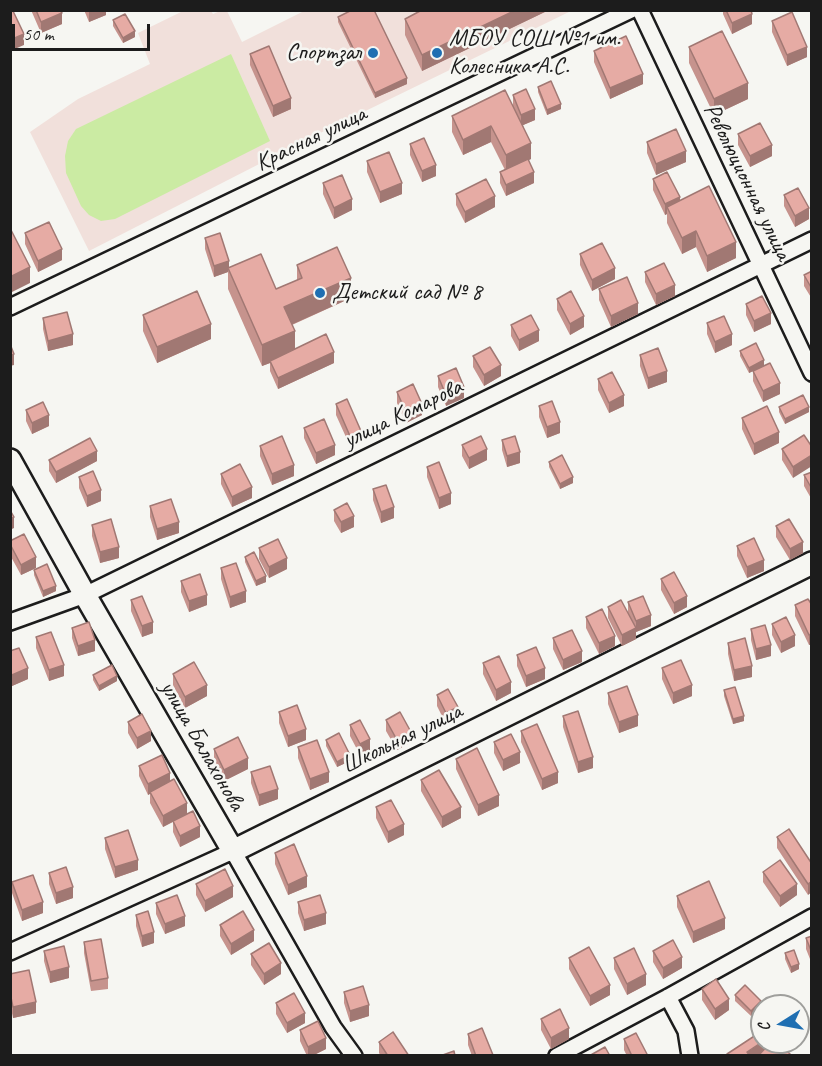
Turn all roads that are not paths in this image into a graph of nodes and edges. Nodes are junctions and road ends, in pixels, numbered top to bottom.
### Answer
1 (631, 10) edge
2 (640, 10) edge
3 (812, 240) edge
4 (761, 264) junction
5 (10, 307) edge
6 (812, 374) edge
7 (10, 460) edge
8 (812, 563) edge
9 (85, 595) junction
10 (10, 622) edge
11 (233, 851) junction
12 (812, 917) edge
13 (10, 952) edge
14 (668, 997) junction
15 (354, 1056) edge
16 (557, 1056) edge
17 (690, 1056) edge

1 - 5 street, Красная улица
2 - 4 street, Революционная улица
3 - 4 street, улица Комарова
4 - 6 street, Революционная улица
4 - 9 street, улица Комарова
7 - 9 street, улица Балахонова
8 - 11 street, Школьная улица
9 - 10 street, улица Комарова
9 - 11 street, улица Балахонова
11 - 13 street, Школьная улица
11 - 15 street, улица Балахонова
12 - 14 street
14 - 16 street
14 - 17 street

